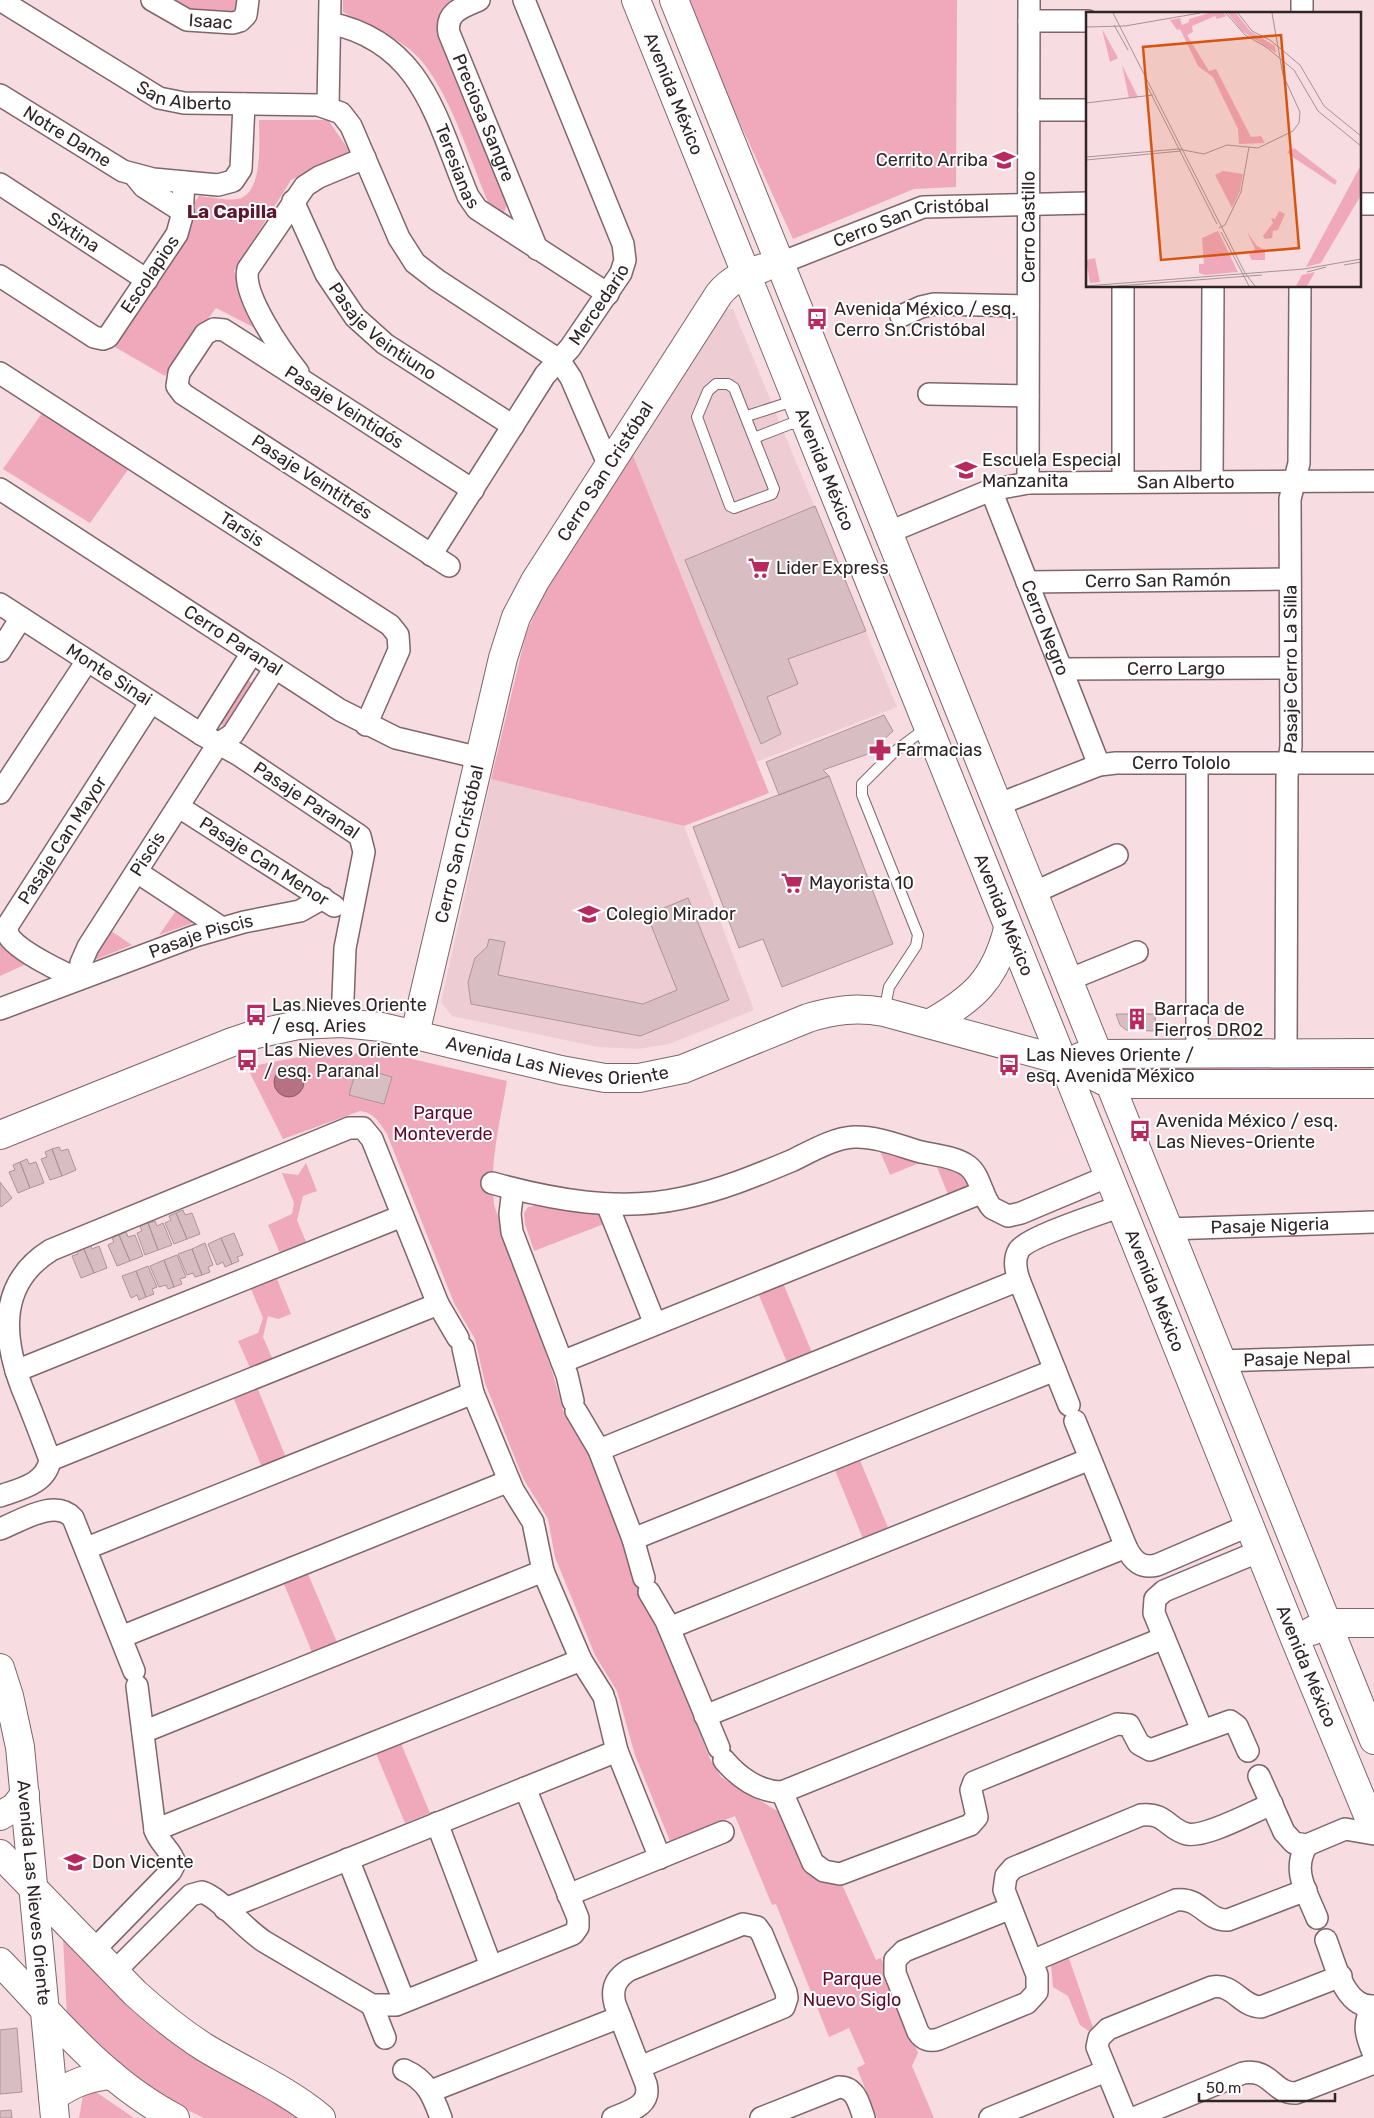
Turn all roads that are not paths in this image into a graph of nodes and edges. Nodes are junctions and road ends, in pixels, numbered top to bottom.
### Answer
1 (0, 0) edge
2 (152, 0) edge
3 (330, 0) edge
4 (479, 0) edge
5 (524, 0) edge
6 (636, 0) edge
7 (674, 0) edge
8 (1029, 0) edge
9 (246, 9) edge
10 (1029, 21) junction
11 (1086, 21) edge
12 (330, 23) junction
13 (0, 95) edge
14 (244, 104) junction
15 (328, 107) junction
16 (1029, 110) junction
17 (1086, 110) edge
18 (365, 158) junction
19 (135, 176) junction
20 (184, 182) junction
21 (0, 184) edge
22 (293, 201) junction
23 (1028, 203) junction
24 (1086, 203) edge
25 (182, 212) junction
26 (537, 249) junction
27 (778, 264) junction
28 (746, 274) junction
29 (0, 276) edge
30 (147, 280) junction
31 (1123, 288) edge
32 (1212, 288) edge
33 (1300, 288) edge
34 (608, 294) junction
35 (1028, 306) junction
36 (901, 316) dead end
37 (267, 327) junction
38 (256, 350) junction
39 (559, 360) junction
40 (782, 362) junction
41 (821, 369) junction
42 (0, 373) edge
43 (305, 382) junction
44 (177, 386) joint
45 (793, 394) junction
46 (929, 394) dead end
47 (1028, 396) junction
48 (747, 416) junction
49 (805, 424) junction
50 (513, 426) junction
51 (754, 438) junction
52 (609, 466) junction
53 (1374, 480) edge
54 (1124, 481) junction
55 (1212, 481) junction
56 (1294, 481) junction
57 (1028, 482) junction
58 (0, 489) edge
59 (472, 490) junction
60 (990, 490) junction
61 (887, 533) junction
62 (440, 560) joint
63 (1290, 579) junction
64 (1027, 582) junction
65 (0, 604) edge
66 (21, 618) junction
67 (0, 651) edge
68 (252, 653) junction
69 (87, 661) junction
70 (275, 668) junction
71 (1290, 668) junction
72 (1062, 670) junction
73 (151, 702) junction
74 (366, 725) junction
75 (927, 727) junction
76 (210, 739) junction
77 (480, 758) junction
78 (1374, 762) edge
79 (1197, 763) junction
80 (1288, 763) junction
81 (1099, 766) junction
82 (0, 793) edge
83 (997, 805) junction
84 (179, 806) junction
85 (1117, 855) dead end
86 (137, 872) junction
87 (1033, 893) junction
88 (323, 898) junction
89 (350, 916) junction
90 (222, 928) junction
91 (1008, 929) junction
92 (1137, 952) dead end
93 (79, 979) junction
94 (1068, 980) junction
95 (0, 1009) edge
96 (884, 1012) junction
97 (342, 1023) junction
98 (929, 1024) junction
99 (415, 1034) junction
100 (1098, 1054) junction
101 (1197, 1054) junction
102 (1286, 1054) junction
103 (1374, 1054) edge
104 (1061, 1060) junction
105 (1110, 1084) junction
106 (1374, 1084) edge
107 (0, 1135) edge
108 (1109, 1176) junction
109 (492, 1183) dead end
110 (513, 1189) junction
111 (983, 1192) junction
112 (607, 1204) junction
113 (1121, 1206) junction
114 (402, 1216) junction
115 (1374, 1222) edge
116 (1168, 1229) junction
117 (1019, 1280) junction
118 (438, 1304) junction
119 (656, 1324) junction
120 (1374, 1356) edge
121 (1221, 1361) junction
122 (562, 1362) junction
123 (1055, 1370) junction
124 (16, 1371) junction
125 (473, 1393) junction
126 (599, 1450) junction
127 (1090, 1458) junction
128 (50, 1460) junction
129 (509, 1481) junction
130 (0, 1496) edge
131 (1250, 1525) junction
132 (0, 1529) edge
133 (633, 1539) junction
134 (87, 1548) junction
135 (1126, 1548) junction
136 (1260, 1551) junction
137 (543, 1571) junction
138 (1327, 1623) junction
139 (1374, 1623) edge
140 (669, 1628) junction
141 (121, 1638) junction
142 (1164, 1638) junction
143 (1295, 1639) junction
144 (581, 1660) junction
145 (1, 1676) edge
146 (705, 1716) junction
147 (1202, 1730) junction
148 (143, 1732) junction
149 (1374, 1740) edge
150 (617, 1751) junction
151 (1248, 1751) dead end
152 (1259, 1776) dead end
153 (525, 1788) junction
154 (1357, 1789) junction
155 (782, 1792) junction
156 (25, 1794) junction
157 (1272, 1804) junction
158 (0, 1816) edge
159 (437, 1823) junction
160 (1345, 1828) junction
161 (155, 1830) junction
162 (1374, 1830) edge
163 (723, 1832) dead end
164 (1374, 1834) edge
165 (1307, 1845) junction
166 (0, 1854) edge
167 (660, 1858) junction
168 (348, 1860) junction
169 (34, 1890) junction
170 (1306, 1890) junction
171 (568, 1895) junction
172 (1011, 1908) junction
173 (225, 1909) junction
174 (1317, 1918) dead end
175 (1326, 1940) dead end
176 (93, 1951) junction
177 (1032, 1961) junction
178 (0, 1962) edge
179 (492, 1966) junction
180 (114, 1972) junction
181 (1341, 1976) junction
182 (404, 2001) junction
183 (372, 2005) junction
184 (1373, 2007) edge
185 (46, 2010) junction
186 (620, 2017) junction
187 (385, 2038) dead end
188 (1374, 2055) edge
189 (1374, 2063) edge
190 (640, 2068) junction
191 (404, 2070) dead end
192 (1106, 2071) junction
193 (112, 2075) junction
194 (431, 2091) junction
195 (54, 2107) edge
196 (175, 2118) edge
197 (321, 2118) edge
198 (441, 2118) edge
199 (613, 2118) edge
200 (761, 2118) edge
201 (864, 2118) edge
202 (990, 2118) edge
203 (1126, 2118) edge
204 (1134, 2118) edge

1 - 14 street, San Alberto
2 - 9 street, Isaac
3 - 12 street
4 - 26 street, Preciosa Sangre
5 - 34 street, Mercedario
6 - 28 main road, Avenida México
7 - 27 main road, Avenida México
8 - 10 street, Cerro Castillo
10 - 11 street
10 - 16 street, Cerro Castillo
12 - 15 street
12 - 26 street, Teresianas
13 - 19 street, Notre Dame
14 - 15 street, San Alberto
14 - 20 street
15 - 18 street
16 - 17 street
16 - 23 street, Cerro Castillo
18 - 22 street
18 - 39 street
19 - 20 street, Notre Dame
19 - 25 street, Notre Dame
20 - 25 street, Escolapios
21 - 30 street, Sixtina
22 - 37 street
22 - 50 street, Pasaje Veintiuno
23 - 24 street, Cerro San Cristóbal
23 - 27 street, Cerro San Cristóbal
23 - 35 street, Cerro Castillo
25 - 30 street, Escolapios
26 - 34 street, Teresianas
27 - 28 main road, Cerro San Cristóbal
27 - 41 main road, Avenida México
28 - 40 main road, Avenida México
28 - 52 main road, Cerro San Cristóbal
29 - 30 street, Escolapios
31 - 54 street
32 - 55 street
33 - 56 street, Pasaje Cerro La Silla
34 - 39 street, Mercedario
35 - 36 street
35 - 47 street, Cerro Castillo
37 - 38 street
37 - 43 street
38 - 43 street, Pasaje Veintidós
38 - 44 street, Pasaje Veintidós
39 - 50 street, Mercedario
39 - 52 street
40 - 41 main road
40 - 45 main road, Avenida México
41 - 61 main road, Avenida México
42 - 74 street, Tarsis
43 - 59 street, Pasaje Veintidós
44 - 62 street, Pasaje Veintitrés
45 - 48 lane
45 - 49 main road, Avenida México
46 - 47 street
47 - 57 street, Cerro Castillo
48 - 51 lane
48 - 51 lane
49 - 51 lane
49 - 75 main road, Avenida México
50 - 59 street, Mercedario
52 - 77 main road, Cerro San Cristóbal
53 - 56 street, San Alberto
54 - 55 street, San Alberto
54 - 57 street, San Alberto
55 - 56 street, San Alberto
56 - 63 street, Pasaje Cerro La Silla
57 - 60 street, San Alberto
58 - 68 street, Cerro Paranal
59 - 62 street, Mercedario
60 - 61 street, San Alberto
60 - 64 street, Cerro Negro
61 - 83 main road, Avenida México
63 - 64 street, Cerro San Ramón
63 - 71 street, Pasaje Cerro La Silla
64 - 72 street, Cerro Negro
65 - 66 street, Monte Sinai
66 - 67 street
66 - 69 street, Monte Sinai
68 - 70 street, Cerro Paranal
68 - 76 street, Piscis
69 - 73 street, Monte Sinai
69 - 82 street
70 - 74 street, Cerro Paranal
70 - 76 street, Piscis
71 - 72 street, Cerro Largo
71 - 80 street, Pasaje Cerro La Silla
72 - 81 street, Cerro Negro
73 - 76 street, Monte Sinai
73 - 93 street, Pasaje Can Mayor
74 - 77 street, Cerro Paranal
75 - 91 main road, Avenida México
75 - 96 lane
76 - 84 street, Piscis
76 - 89 street, Pasaje Paranal
77 - 99 main road, Cerro San Cristóbal
78 - 80 street, Cerro Tololo
79 - 80 street, Cerro Tololo
79 - 81 street, Cerro Tololo
79 - 101 street
80 - 102 street, Pasaje Cerro La Silla
81 - 83 street, Cerro Tololo
83 - 87 main road, Avenida México
84 - 86 street, Piscis
84 - 88 street, Pasaje Can Menor
85 - 87 street
86 - 90 street
86 - 93 street, Piscis
87 - 94 main road, Avenida México
88 - 89 street, Pasaje Can Menor
88 - 90 street, Pasaje Piscis
89 - 97 street, Pasaje Paranal
90 - 93 street, Pasaje Piscis
91 - 98 main road
91 - 104 main road, Avenida México
92 - 94 street
93 - 95 street
94 - 100 main road, Avenida México
96 - 98 main road, Avenida Las Nieves Oriente
96 - 99 main road, Avenida Las Nieves Oriente
97 - 99 main road, Avenida Las Nieves Oriente
97 - 107 main road, Avenida Las Nieves Oriente
98 - 104 main road, Avenida Las Nieves Oriente
100 - 101 main road, Avenida Las Nieves Oriente
100 - 104 main road, Avenida Las Nieves Oriente
100 - 105 main road, Avenida México
101 - 102 main road, Avenida Las Nieves Oriente
102 - 103 main road, Avenida Las Nieves Oriente
104 - 105 main road, Avenida Las Nieves Oriente
104 - 108 main road, Avenida México
105 - 106 main road, Avenida Las Nieves Oriente
105 - 116 main road, Avenida México
108 - 111 street
108 - 113 main road, Avenida México
109 - 110 street
110 - 112 street
110 - 122 street
111 - 112 street
111 - 119 street
112 - 119 street
113 - 117 street
113 - 131 main road, Avenida México
114 - 118 street
114 - 124 street
114 - 124 street
115 - 116 street, Pasaje Nigeria
116 - 121 main road, Avenida México
117 - 123 street
117 - 126 street
118 - 125 street
118 - 128 street
119 - 122 street
120 - 121 street, Pasaje Nepal
121 - 138 main road, Avenida México
122 - 126 street
123 - 127 street
123 - 133 street
124 - 128 street
125 - 129 street
125 - 134 street
126 - 133 street
127 - 135 street
127 - 140 street
128 - 130 street
129 - 137 street
129 - 141 street
131 - 135 street
131 - 136 main road, Avenida México
132 - 134 street
133 - 140 street
134 - 141 street
135 - 146 street
136 - 142 street
136 - 143 main road, Avenida México
137 - 144 street
137 - 148 street
138 - 139 main road
138 - 143 main road
138 - 149 main road, Avenida México
140 - 146 street
141 - 148 street
142 - 147 street
142 - 155 street
143 - 154 main road, Avenida México
144 - 150 street
144 - 161 street
145 - 156 main road, Avenida Las Nieves Oriente
146 - 155 street
147 - 151 street
147 - 155 street
148 - 161 street
150 - 153 street
150 - 167 street
152 - 157 street
153 - 159 street
153 - 171 street
154 - 160 street
154 - 162 main road, Avenida México
156 - 158 main road
156 - 169 main road, Avenida Las Nieves Oriente
157 - 165 street
157 - 172 street
159 - 168 street
159 - 179 street
160 - 164 street
160 - 165 street
161 - 176 street
163 - 167 street
165 - 170 street
166 - 169 main road
167 - 171 street
168 - 173 street
168 - 182 street
169 - 176 main road
169 - 185 main road, Avenida Las Nieves Oriente
170 - 174 street
170 - 177 street
171 - 179 street
172 - 177 street
172 - 177 street
173 - 180 street
173 - 183 street
175 - 181 street
176 - 180 main road
178 - 185 main road
179 - 182 street
180 - 197 main road
181 - 184 street
181 - 192 street
182 - 183 street
183 - 187 street
184 - 188 street
185 - 193 main road
185 - 195 main road, Avenida Las Nieves Oriente
186 - 190 street
186 - 190 street
186 - 194 street
189 - 204 street
190 - 199 street
191 - 194 street
192 - 202 street
192 - 203 street
193 - 195 main road
193 - 196 main road
194 - 198 street
200 - 201 street

